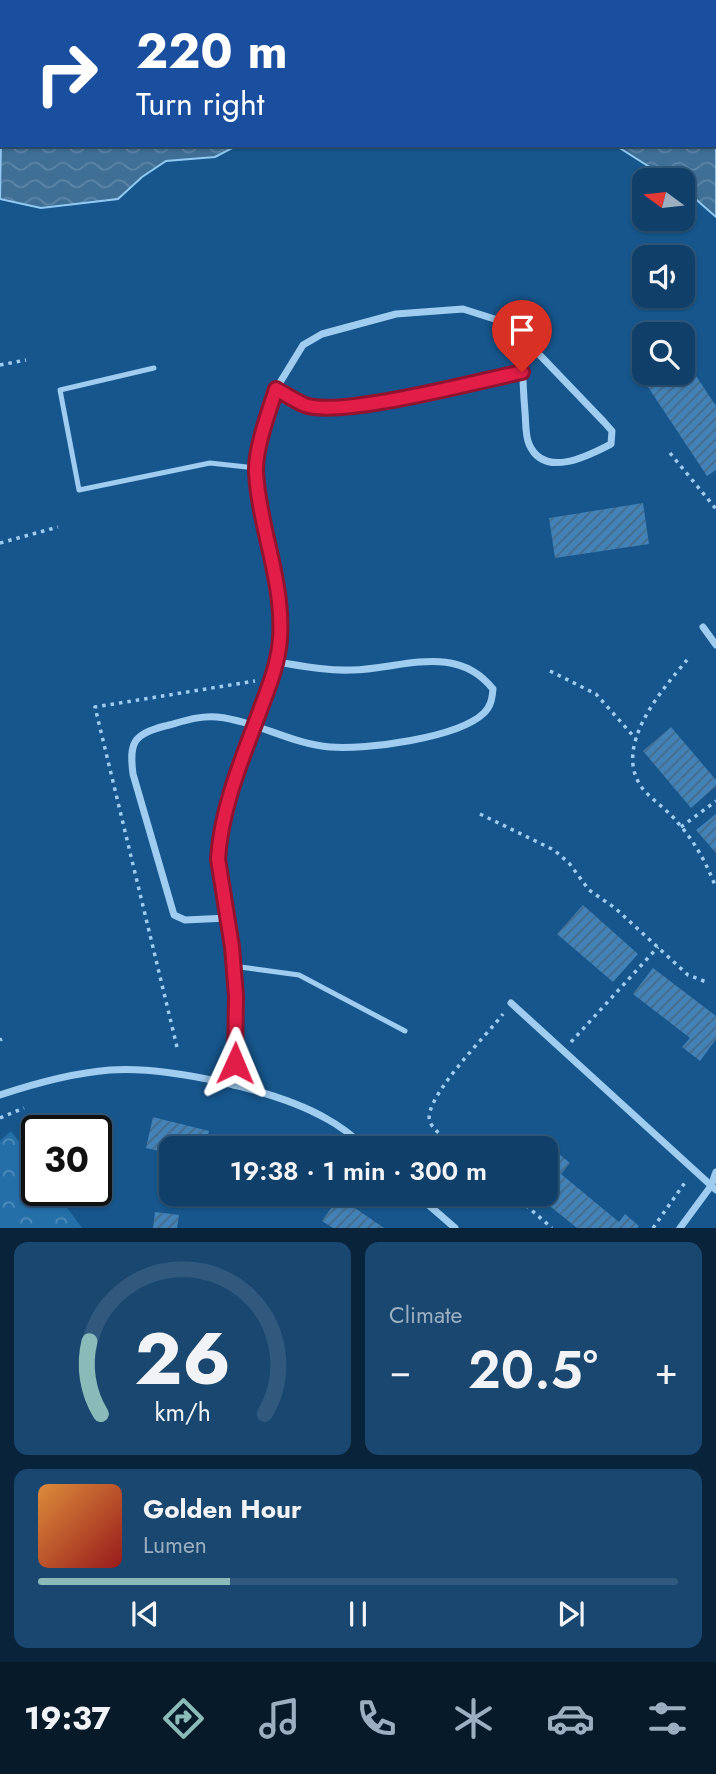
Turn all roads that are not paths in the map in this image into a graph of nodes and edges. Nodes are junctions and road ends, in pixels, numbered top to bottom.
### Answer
1 (523, 341) junction
2 (154, 368) dead end
3 (522, 372) junction
4 (276, 389) junction
5 (256, 468) junction
6 (703, 627) dead end
7 (716, 645) edge
8 (277, 662) junction
9 (254, 725) junction
10 (228, 918) junction
11 (233, 965) junction
12 (511, 1003) road end
13 (405, 1031) dead end
14 (234, 1085) junction
15 (0, 1095) edge
16 (352, 1136) edge
17 (716, 1172) edge
18 (713, 1188) edge
19 (430, 1206) edge
20 (455, 1228) edge
21 (680, 1228) edge

1 - 3 street
1 - 3 street
1 - 4 street
2 - 5 lane
3 - 4 street
4 - 5 street
5 - 8 street
6 - 7 street
8 - 9 street
8 - 9 street
9 - 10 street
9 - 10 street
10 - 11 street
11 - 13 lane
11 - 14 street
12 - 18 street
14 - 15 street
14 - 16 street
17 - 18 street
18 - 21 street
19 - 20 street

